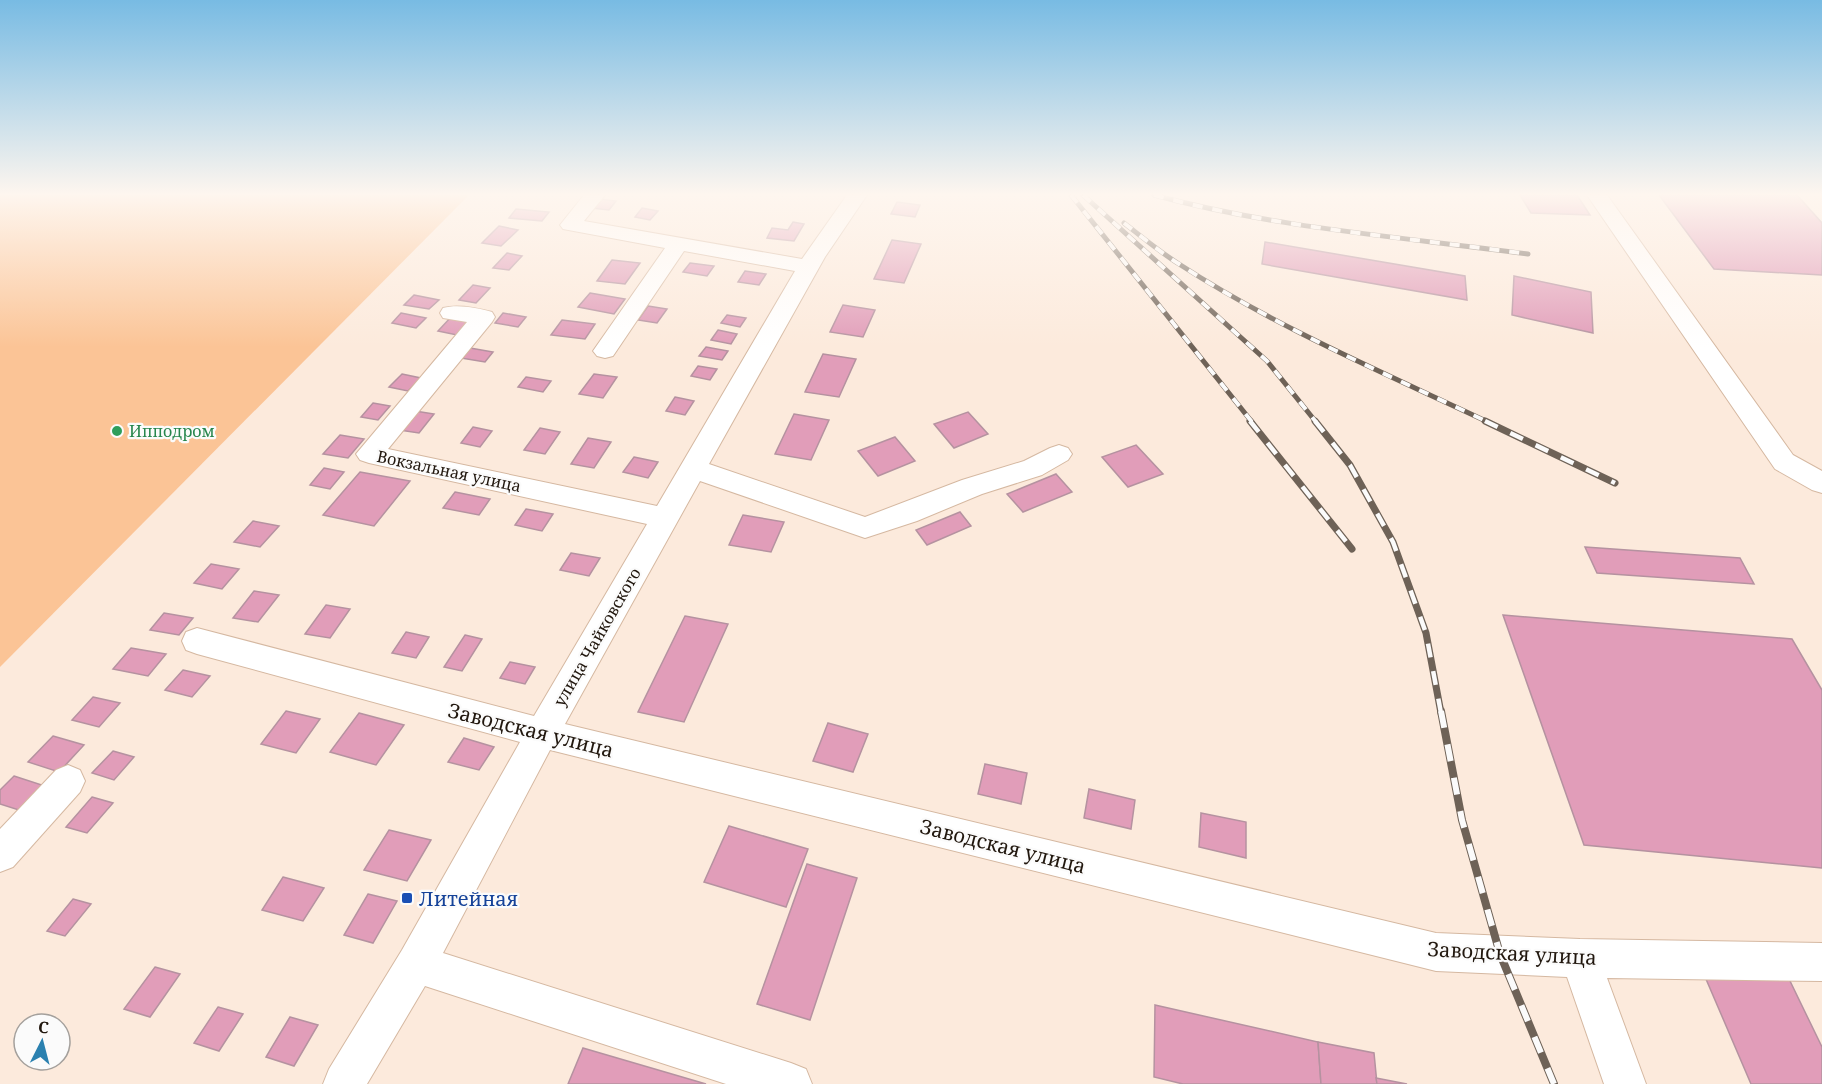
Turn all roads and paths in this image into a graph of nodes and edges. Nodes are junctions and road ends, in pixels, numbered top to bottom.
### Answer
1 (678, 246) edge
2 (688, 246) edge
3 (823, 246) edge
4 (1632, 246) edge
5 (809, 267) junction
6 (451, 313) dead end
7 (605, 351) dead end
8 (1059, 454) dead end
9 (695, 469) junction
10 (1822, 483) edge
11 (665, 518) junction
12 (197, 641) dead end
13 (542, 733) junction
14 (68, 781) dead end
15 (0, 855) edge
16 (1580, 958) junction
17 (1822, 962) edge
18 (416, 964) junction
19 (344, 1084) edge
20 (791, 1084) edge
21 (1625, 1084) edge

1 - 7 street
2 - 5 street
3 - 5 street, улица Чайковского
4 - 10 street
5 - 9 street, улица Чайковского
6 - 11 street, Вокзальная улица
8 - 9 street
9 - 11 street, улица Чайковского
11 - 13 street, улица Чайковского
12 - 13 street, Заводская улица
13 - 16 street, Заводская улица
13 - 18 street, улица Чайковского
14 - 15 street
16 - 17 street, Заводская улица
16 - 21 street
18 - 19 street, улица Чайковского
18 - 20 street

